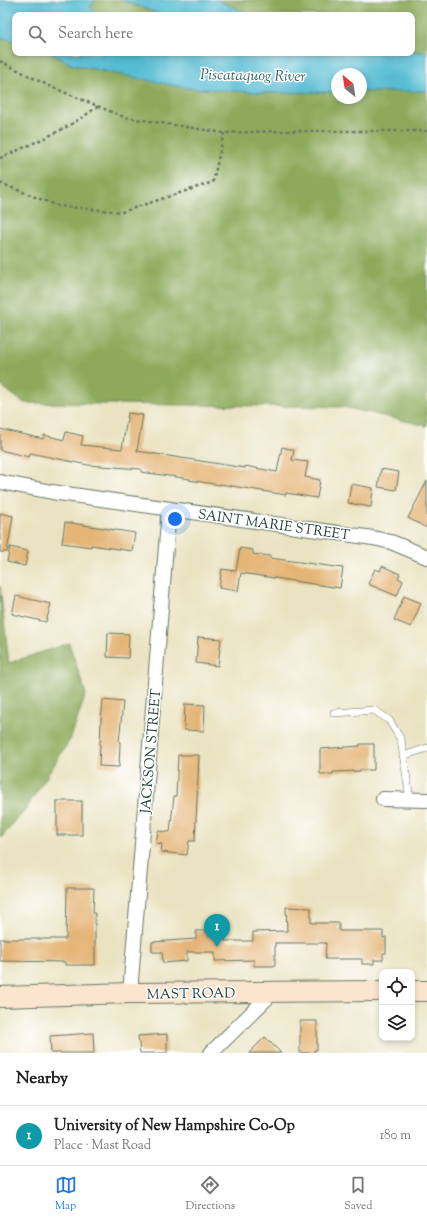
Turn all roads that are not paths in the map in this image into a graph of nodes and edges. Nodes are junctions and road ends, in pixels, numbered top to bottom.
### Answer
1 (0, 482) edge
2 (169, 509) junction
3 (427, 557) edge
4 (334, 713) dead end
5 (427, 748) edge
6 (403, 756) junction
7 (383, 799) dead end
8 (410, 799) junction
9 (427, 800) edge
10 (272, 992) junction
11 (379, 992) edge
12 (415, 992) edge
13 (427, 992) edge
14 (130, 993) junction
15 (3, 999) edge
16 (211, 1053) edge

1 - 2 street, SAINT MARIE STREET
2 - 3 street, SAINT MARIE STREET
2 - 14 street, JACKSON STREET
4 - 6 lane
5 - 6 lane
6 - 8 lane
7 - 8 street
8 - 9 street
10 - 11 main road, MAST ROAD
10 - 14 main road, MAST ROAD
10 - 16 street
12 - 13 main road
14 - 15 main road, MAST ROAD

